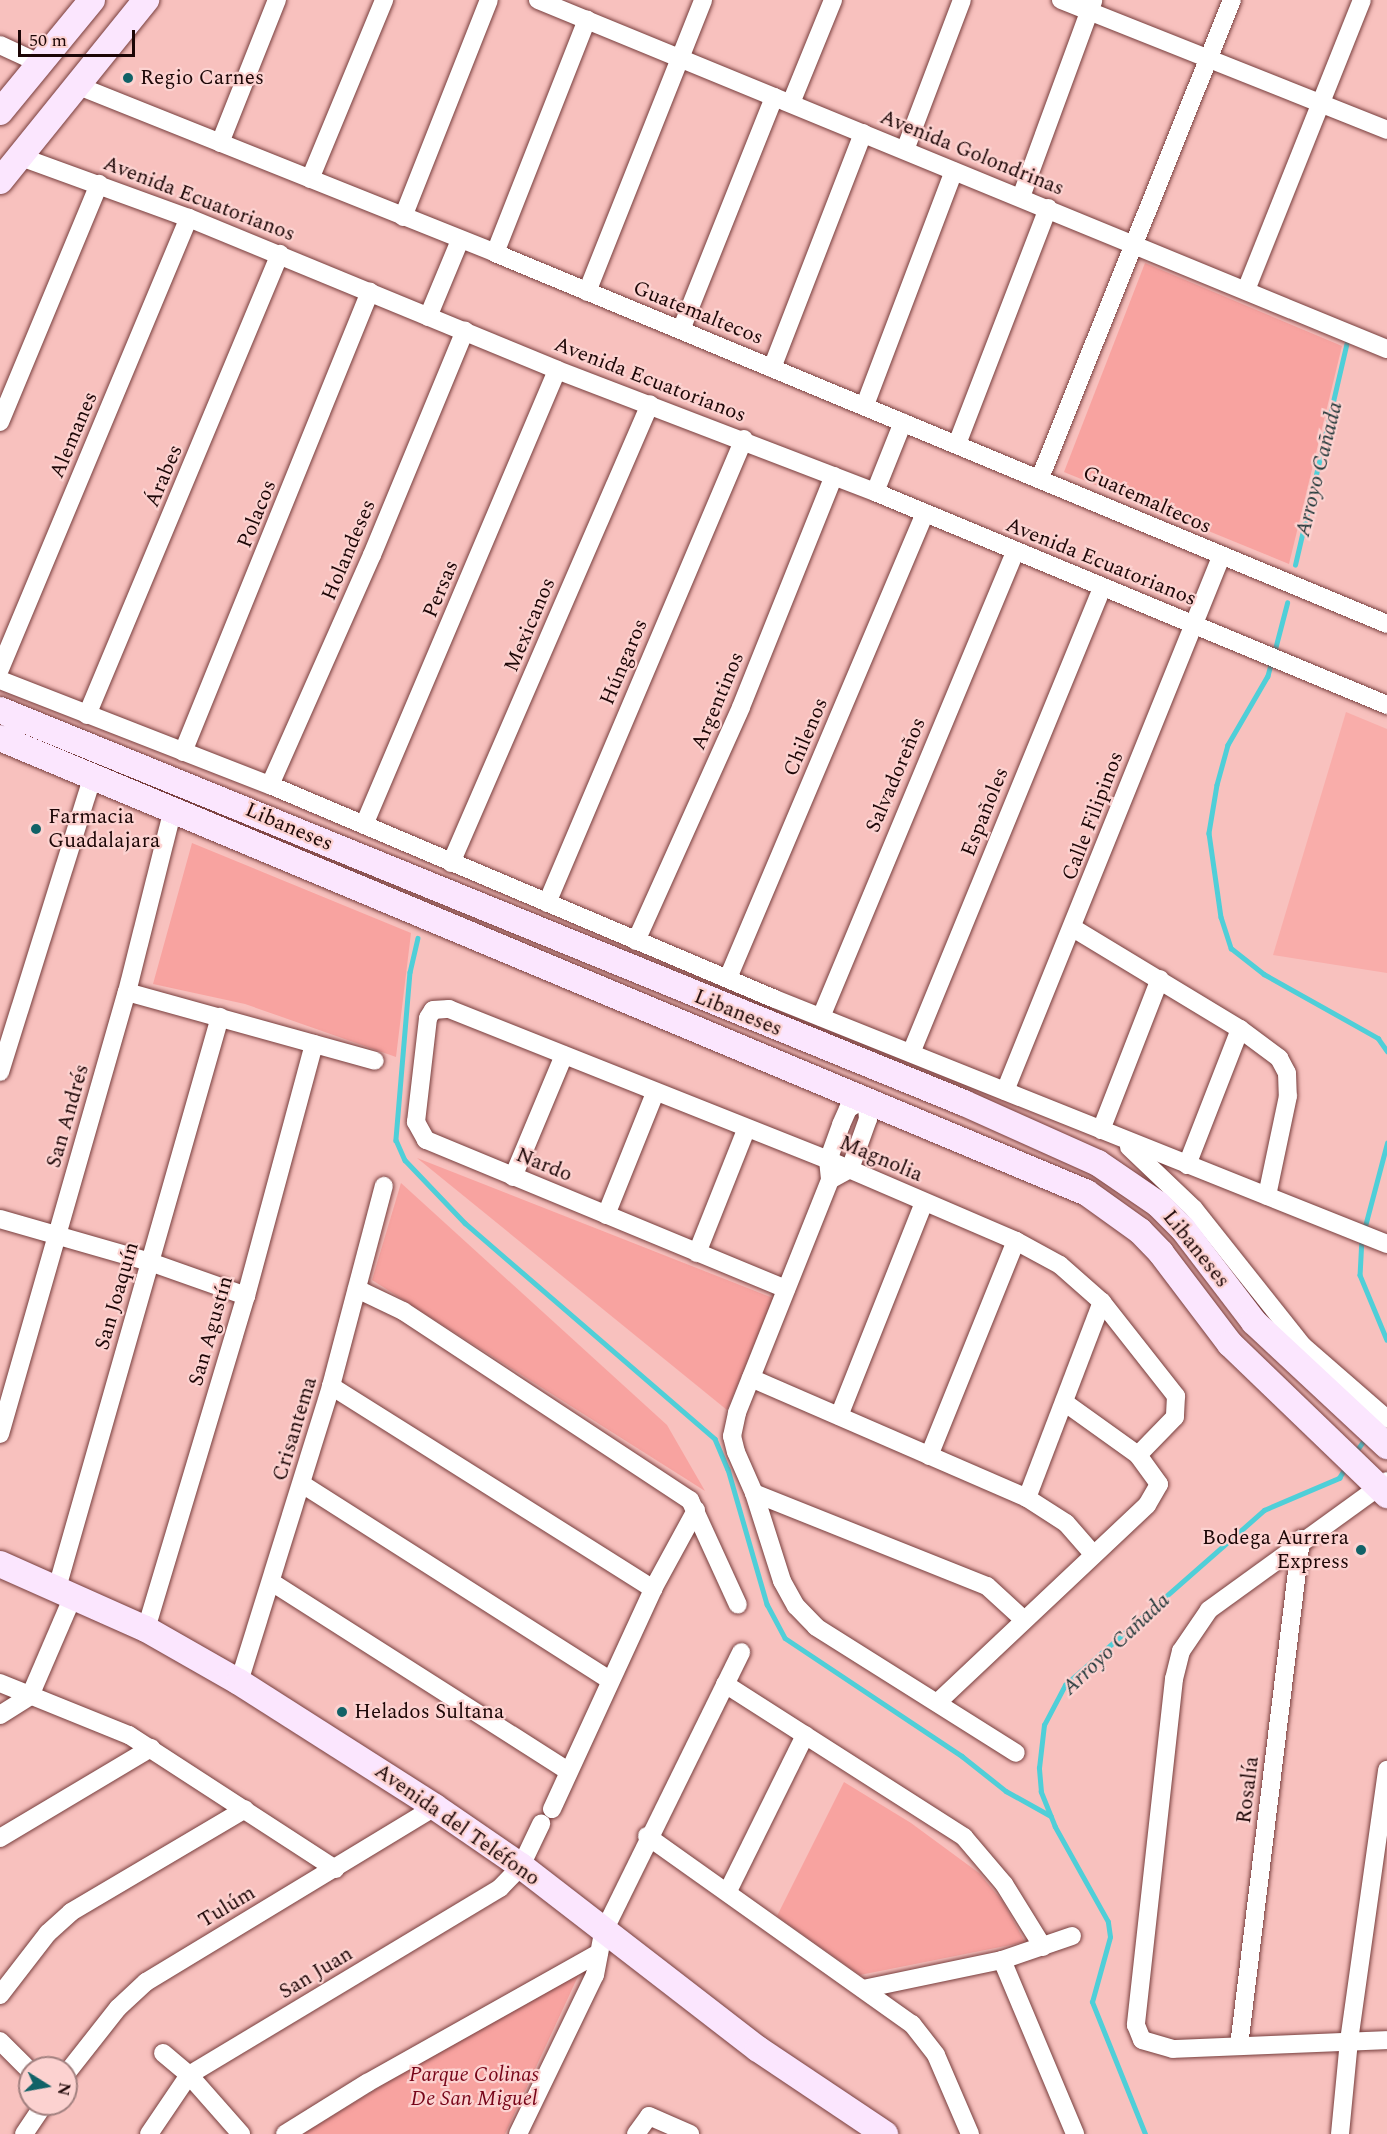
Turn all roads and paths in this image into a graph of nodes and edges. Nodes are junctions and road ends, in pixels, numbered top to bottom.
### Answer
1 (92, 0) edge
2 (146, 0) edge
3 (277, 0) edge
4 (384, 0) edge
5 (489, 0) edge
6 (538, 0) edge
7 (703, 0) edge
8 (833, 0) edge
9 (962, 0) edge
10 (1061, 0) edge
11 (1232, 0) edge
12 (1362, 0) edge
13 (570, 6) edge
14 (1091, 6) edge
15 (587, 20) junction
16 (0, 45) edge
17 (1209, 59) junction
18 (679, 60) junction
19 (39, 63) junction
20 (76, 85) junction
21 (783, 100) junction
22 (1323, 102) junction
23 (0, 112) edge
24 (1387, 130) edge
25 (863, 133) junction
26 (220, 143) junction
27 (905, 150) junction
28 (21, 157) junction
29 (954, 171) junction
30 (310, 179) junction
31 (0, 181) edge
32 (99, 184) junction
33 (1021, 197) junction
34 (1048, 208) junction
35 (403, 217) junction
36 (189, 218) junction
37 (460, 240) junction
38 (1135, 243) junction
39 (495, 253) junction
40 (280, 254) junction
41 (1246, 290) junction
42 (370, 292) junction
43 (587, 292) junction
44 (428, 317) junction
45 (681, 330) junction
46 (465, 331) junction
47 (1387, 349) edge
48 (772, 368) junction
49 (557, 370) junction
50 (650, 404) junction
51 (864, 405) junction
52 (0, 422) edge
53 (903, 422) junction
54 (744, 439) junction
55 (957, 444) junction
56 (834, 476) junction
57 (1040, 478) junction
58 (875, 492) junction
59 (925, 513) junction
60 (1015, 552) junction
61 (1221, 557) junction
62 (1102, 588) junction
63 (1194, 624) junction
64 (1387, 624) edge
65 (0, 669) edge
66 (0, 680) edge
67 (1387, 705) edge
68 (0, 710) edge
69 (87, 715) junction
70 (0, 738) edge
71 (183, 752) junction
72 (93, 776) junction
73 (270, 785) junction
74 (173, 809) junction
75 (364, 825) junction
76 (451, 863) junction
77 (547, 903) junction
78 (1074, 928) junction
79 (636, 941) junction
80 (728, 978) junction
81 (1160, 979) junction
82 (127, 992) junction
83 (449, 1009) joint
84 (220, 1017) junction
85 (821, 1017) junction
86 (1240, 1029) junction
87 (802, 1039) junction
88 (314, 1044) junction
89 (911, 1053) junction
90 (564, 1055) junction
91 (375, 1062) dead end
92 (0, 1072) edge
93 (1005, 1091) junction
94 (655, 1093) junction
95 (866, 1098) junction
96 (964, 1103) junction
97 (746, 1130) junction
98 (1109, 1134) junction
99 (828, 1160) junction
100 (1187, 1166) junction
101 (850, 1169) junction
102 (513, 1177) junction
103 (830, 1180) junction
104 (384, 1186) dead end
105 (1267, 1196) junction
106 (924, 1202) junction
107 (606, 1215) junction
108 (0, 1219) edge
109 (57, 1234) junction
110 (1016, 1241) junction
111 (1380, 1241) edge
112 (697, 1253) junction
113 (150, 1262) junction
114 (357, 1289) junction
115 (786, 1289) junction
116 (246, 1296) junction
117 (1102, 1302) junction
118 (751, 1378) junction
119 (331, 1386) junction
120 (1064, 1402) junction
121 (1358, 1408) junction
122 (839, 1416) junction
123 (1387, 1419) edge
124 (0, 1434) edge
125 (1387, 1446) edge
126 (1138, 1455) junction
127 (929, 1456) junction
128 (302, 1484) junction
129 (1382, 1486) edge
130 (754, 1493) junction
131 (1027, 1498) junction
132 (696, 1510) junction
133 (1301, 1539) junction
134 (1093, 1554) junction
135 (0, 1564) edge
136 (273, 1583) junction
137 (653, 1590) junction
138 (65, 1592) junction
139 (738, 1605) dead end
140 (1023, 1619) junction
141 (146, 1629) junction
142 (741, 1652) dead end
143 (610, 1680) junction
144 (239, 1682) junction
145 (0, 1683) edge
146 (725, 1684) junction
147 (30, 1696) junction
148 (938, 1702) junction
149 (0, 1715) edge
150 (805, 1735) junction
151 (151, 1748) junction
152 (1016, 1753) dead end
153 (1387, 1770) edge
154 (567, 1771) junction
155 (435, 1807) junction
156 (245, 1809) junction
157 (552, 1809) dead end
158 (542, 1824) dead end
159 (648, 1836) junction
160 (0, 1838) edge
161 (520, 1866) junction
162 (335, 1869) junction
163 (728, 1891) junction
164 (1072, 1936) dead end
165 (601, 1943) junction
166 (1042, 1947) junction
167 (1002, 1960) junction
168 (863, 1989) junction
169 (0, 1995) edge
170 (1387, 2040) edge
171 (0, 2041) edge
172 (1349, 2041) junction
173 (1239, 2046) junction
174 (163, 2053) dead end
175 (18, 2059) edge
176 (78, 2059) edge
177 (189, 2076) junction
178 (36, 2116) edge
179 (24, 2134) edge
180 (148, 2134) edge
181 (241, 2134) edge
182 (285, 2134) edge
183 (518, 2134) edge
184 (636, 2134) edge
185 (690, 2134) edge
186 (885, 2134) edge
187 (970, 2134) edge
188 (1075, 2134) edge
189 (1340, 2134) edge

1 - 19 main road
2 - 20 main road
3 - 26 street
4 - 30 street
5 - 35 street
6 - 13 street, Avenida Golondrinas
7 - 18 street
8 - 21 street
9 - 27 street
10 - 14 street
11 - 17 street
12 - 22 street
13 - 15 street, Avenida Golondrinas
14 - 17 street
14 - 33 street
15 - 18 street, Avenida Golondrinas
15 - 39 street
16 - 19 street
17 - 22 street
17 - 38 street
18 - 21 street, Avenida Golondrinas
18 - 43 street
19 - 23 main road
20 - 26 street, Guatemaltecos
20 - 28 main road
21 - 25 street, Avenida Golondrinas
21 - 45 street
22 - 24 street
22 - 41 street
25 - 27 street, Avenida Golondrinas
25 - 48 street
26 - 30 street, Guatemaltecos
27 - 29 street, Avenida Golondrinas
28 - 31 main road
28 - 32 street, Avenida Ecuatorianos
29 - 33 street, Avenida Golondrinas
29 - 51 street
30 - 35 street, Guatemaltecos
32 - 36 street, Avenida Ecuatorianos
32 - 52 street
33 - 34 street, Avenida Golondrinas
34 - 38 street, Avenida Golondrinas
34 - 55 street
35 - 37 street, Guatemaltecos
36 - 40 street, Avenida Ecuatorianos
36 - 65 street, Alemanes
37 - 39 street, Guatemaltecos
37 - 44 street
38 - 41 street, Avenida Golondrinas
38 - 57 street
39 - 43 street, Guatemaltecos
40 - 42 street, Avenida Ecuatorianos
40 - 69 street, Árabes
41 - 47 street, Avenida Golondrinas
42 - 44 street, Avenida Ecuatorianos
42 - 71 street, Polacos
43 - 45 street, Guatemaltecos
44 - 46 street, Avenida Ecuatorianos
45 - 48 street, Guatemaltecos
46 - 49 street, Avenida Ecuatorianos
46 - 73 street, Holandeses
48 - 51 street, Guatemaltecos
49 - 50 street, Avenida Ecuatorianos
49 - 75 street, Persas
50 - 54 street, Avenida Ecuatorianos
50 - 76 street, Mexicanos
51 - 53 street, Guatemaltecos
53 - 55 street, Guatemaltecos
53 - 58 street
54 - 56 street, Avenida Ecuatorianos
54 - 77 street, Húngaros
55 - 57 street, Guatemaltecos
56 - 58 street, Avenida Ecuatorianos
56 - 79 street, Argentinos
57 - 61 street, Guatemaltecos
58 - 59 street, Avenida Ecuatorianos
59 - 60 street, Avenida Ecuatorianos
59 - 80 street, Chilenos
60 - 62 street, Avenida Ecuatorianos
60 - 85 street, Salvadoreños
61 - 63 street, Calle Filipinos
61 - 64 street, Guatemaltecos
62 - 63 street, Avenida Ecuatorianos
62 - 89 street, Españoles
63 - 67 street, Avenida Ecuatorianos
63 - 78 street, Calle Filipinos
66 - 69 street, Libaneses
68 - 87 main road, Libaneses
69 - 71 street, Libaneses
70 - 72 main road, Libaneses
71 - 73 street, Libaneses
72 - 74 main road, Libaneses
72 - 92 street
73 - 75 street, Libaneses
74 - 82 street, San Andrés
74 - 95 main road, Libaneses
75 - 76 street, Libaneses
76 - 77 street, Libaneses
77 - 79 street, Libaneses
78 - 81 street
78 - 93 street, Calle Filipinos
79 - 80 street, Libaneses
80 - 85 street, Libaneses
81 - 86 street
81 - 98 street
82 - 84 street
82 - 109 street, San Andrés
83 - 90 street, Magnolia
83 - 102 street, Nardo
84 - 88 street
84 - 113 street, San Joaquín
85 - 89 street, Libaneses
86 - 100 street
86 - 105 street
87 - 95 main road
87 - 96 main road, Libaneses
88 - 91 street
88 - 116 street, San Agustín
89 - 93 street, Libaneses
90 - 94 street, Magnolia
90 - 102 street
93 - 98 street, Libaneses
94 - 97 street, Magnolia
94 - 107 street
95 - 96 main road
95 - 99 street
95 - 101 street
95 - 129 main road, Libaneses
96 - 121 main road, Libaneses
97 - 99 street, Magnolia
97 - 112 street
98 - 100 street, Libaneses
98 - 121 street
99 - 101 street, Magnolia
99 - 103 street
100 - 105 street, Libaneses
101 - 103 street
101 - 106 street, Magnolia
102 - 107 street, Nardo
103 - 115 street
104 - 114 street, Crisantema
105 - 111 street, Libaneses
106 - 110 street, Magnolia
106 - 122 street
107 - 112 street, Nardo
108 - 109 street
109 - 113 street
109 - 124 street, San Andrés
110 - 117 street, Magnolia
110 - 127 street
112 - 115 street, Nardo
113 - 116 street
113 - 138 street, San Joaquín
114 - 119 street, Crisantema
114 - 132 street
115 - 118 street
116 - 141 street, San Agustín
117 - 120 street
117 - 126 street, Magnolia
118 - 122 street
118 - 130 street
119 - 128 street, Crisantema
119 - 137 street
120 - 126 street
120 - 131 street
121 - 123 street
121 - 125 main road, Libaneses
122 - 127 street
126 - 134 street
127 - 131 street
128 - 136 street, Crisantema
128 - 143 street
129 - 133 street
130 - 140 street
130 - 148 street
131 - 134 street
132 - 137 street
132 - 139 street
133 - 173 street, Rosalía
133 - 173 street
134 - 140 street
135 - 138 main road, Avenida del Teléfono
136 - 144 street, Crisantema
136 - 154 street
137 - 143 street
138 - 141 main road, Avenida del Teléfono
138 - 147 street, San Joaquín
140 - 148 street
141 - 144 main road, Avenida del Teléfono
142 - 146 street
143 - 154 street
144 - 155 main road, Avenida del Teléfono
145 - 147 street
146 - 150 street
146 - 159 street
147 - 149 street
147 - 151 street
148 - 152 street
150 - 163 street
150 - 166 street
151 - 156 street
151 - 160 street
153 - 172 street
154 - 157 street
155 - 161 main road, Avenida del Teléfono
155 - 162 street, Tulúm
156 - 162 street
156 - 169 street
158 - 161 street, San Juan
159 - 163 street
159 - 165 street
161 - 165 main road, Avenida del Teléfono
161 - 177 street, San Juan
162 - 176 street, Tulúm
163 - 168 street
164 - 166 street
165 - 182 street
165 - 183 street
165 - 186 main road, Avenida del Teléfono
166 - 167 street
167 - 168 street
167 - 188 street
168 - 187 street
170 - 172 street
171 - 175 street
172 - 173 street
172 - 189 street
174 - 177 street
177 - 180 street, San Juan
177 - 181 street
178 - 179 street
184 - 185 street

